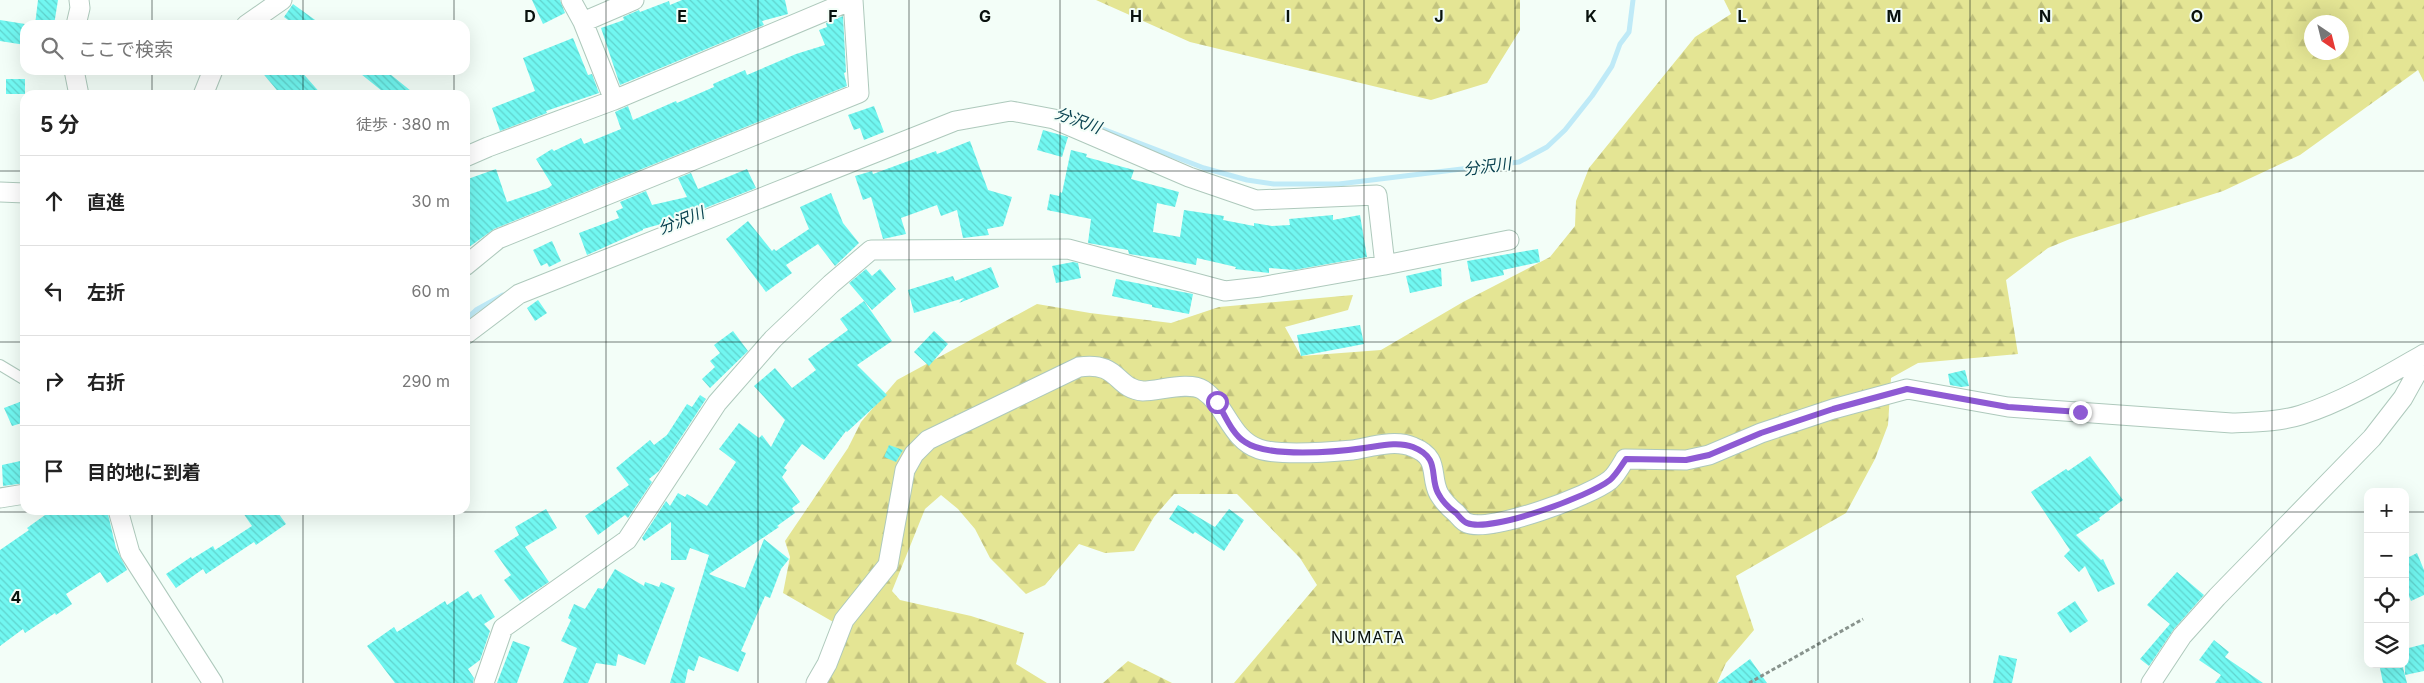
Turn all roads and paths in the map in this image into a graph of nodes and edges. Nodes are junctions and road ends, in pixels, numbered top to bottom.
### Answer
1 (79, 0) edge
2 (282, 0) edge
3 (571, 0) edge
4 (634, 0) edge
5 (852, 0) edge
6 (77, 20) edge
7 (253, 20) edge
8 (583, 22) junction
9 (75, 75) edge
10 (211, 75) edge
11 (78, 90) edge
12 (205, 90) edge
13 (614, 100) junction
14 (470, 155) edge
15 (1, 192) edge
16 (20, 193) edge
17 (1509, 240) dead end
18 (470, 262) edge
19 (1385, 266) junction
20 (470, 331) edge
21 (2424, 354) edge
22 (2424, 360) edge
23 (0, 365) edge
24 (20, 377) edge
25 (2424, 388) edge
26 (2403, 398) junction
27 (20, 495) edge
28 (0, 498) edge
29 (119, 515) edge
30 (1863, 619) dead end
31 (213, 683) edge
32 (484, 683) edge
33 (816, 683) edge
34 (1749, 683) edge
35 (2151, 683) edge

1 - 6 street
2 - 7 street
3 - 8 street
4 - 8 street
5 - 13 street
5 - 18 street
8 - 13 street
9 - 11 street
10 - 12 street
13 - 14 street
15 - 16 street
17 - 19 street
19 - 20 street
19 - 32 street
21 - 33 street
22 - 26 street
23 - 24 lane
25 - 26 street
26 - 35 street
27 - 28 street
29 - 31 street
30 - 34 path

